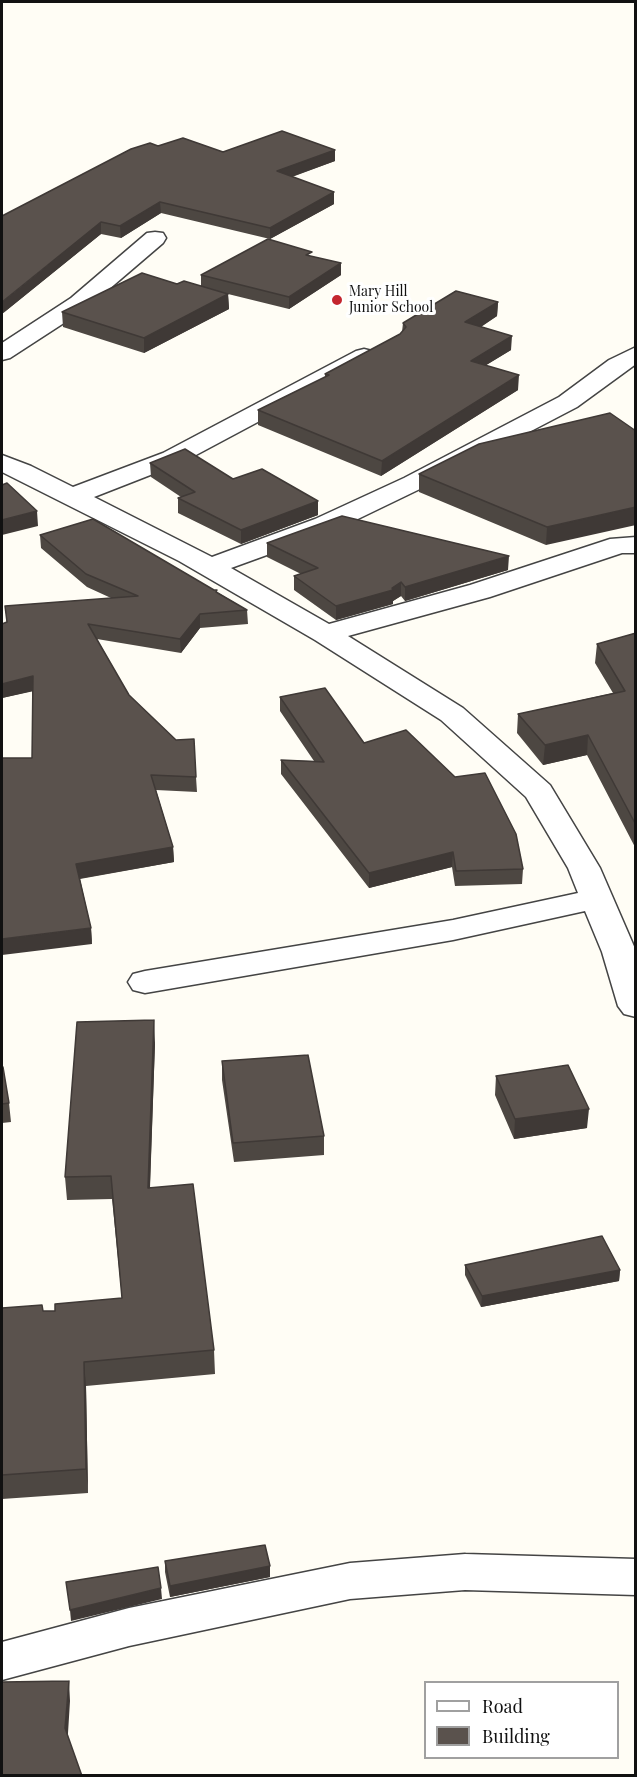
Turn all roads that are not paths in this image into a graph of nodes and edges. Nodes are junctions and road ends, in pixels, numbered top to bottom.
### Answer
1 (155, 238) dead end
2 (380, 348) edge
3 (2, 353) edge
4 (636, 354) edge
5 (2, 464) edge
6 (72, 496) junction
7 (636, 545) edge
8 (209, 567) junction
9 (325, 634) junction
10 (597, 899) junction
11 (145, 982) dead end
12 (636, 1006) edge
13 (636, 1577) edge
14 (2, 1661) edge

1 - 3 street
2 - 6 street
4 - 8 street
5 - 6 street
6 - 8 street
7 - 9 street
8 - 9 street
9 - 10 street
10 - 11 street
10 - 12 street
13 - 14 street

